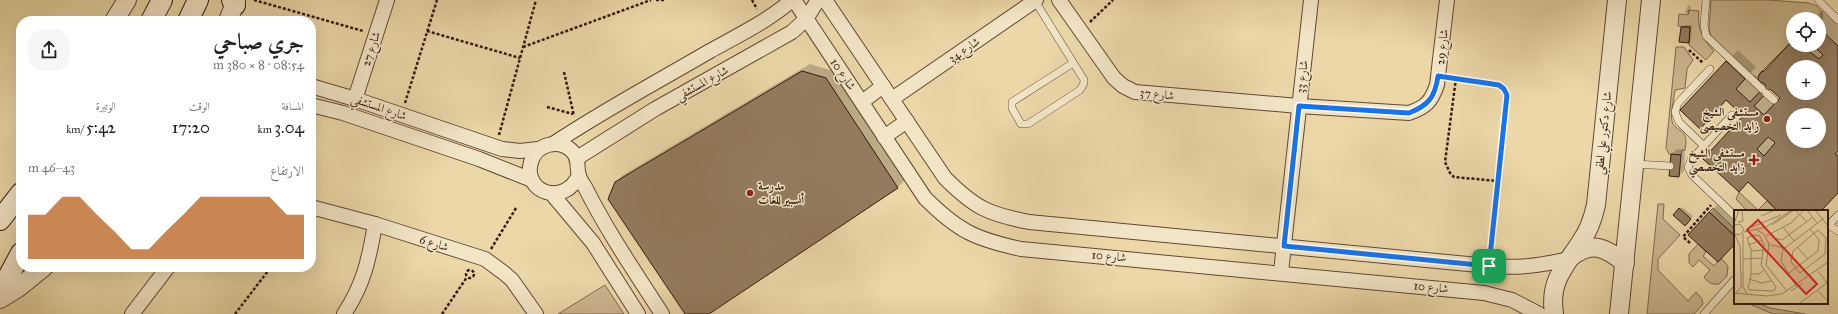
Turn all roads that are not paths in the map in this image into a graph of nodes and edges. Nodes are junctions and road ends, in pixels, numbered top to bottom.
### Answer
1 (127, 0) edge
2 (162, 0) edge
3 (198, 0) edge
4 (387, 0) edge
5 (793, 0) edge
6 (818, 0) edge
7 (825, 0) edge
8 (1036, 0) edge
9 (1059, 0) edge
10 (1311, 0) edge
11 (1447, 0) edge
12 (1617, 0) edge
13 (1651, 0) edge
14 (1706, 0) edge
15 (1818, 0) edge
16 (117, 16) edge
17 (154, 16) edge
18 (190, 16) edge
19 (806, 19) junction
20 (1838, 20) edge
21 (1074, 63) junction
22 (1710, 69) road end
23 (883, 86) junction
24 (316, 87) edge
25 (355, 99) junction
26 (892, 99) junction
27 (1774, 100) dead end
28 (862, 102) junction
29 (316, 106) edge
30 (1299, 106) junction
31 (1732, 116) dead end
32 (907, 121) junction
33 (884, 137) junction
34 (553, 144) junction
35 (1704, 146) junction
36 (538, 149) junction
37 (577, 158) junction
38 (1633, 164) junction
39 (1670, 166) dead end
40 (1680, 167) dead end
41 (1688, 167) junction
42 (579, 175) junction
43 (532, 180) junction
44 (552, 194) junction
45 (16, 199) edge
46 (316, 208) edge
47 (1734, 215) edge
48 (1838, 215) edge
49 (0, 220) edge
50 (375, 224) junction
51 (1828, 226) edge
52 (1838, 231) edge
53 (1284, 246) junction
54 (1569, 259) junction
55 (16, 262) edge
56 (1624, 263) junction
57 (38, 272) edge
58 (164, 272) edge
59 (1281, 272) junction
60 (1734, 280) edge
61 (0, 292) edge
62 (0, 299) edge
63 (132, 314) edge
64 (344, 314) edge
65 (536, 314) edge
66 (638, 314) edge
67 (662, 314) edge
68 (1539, 314) edge
69 (1554, 314) edge
70 (1619, 314) edge
71 (1704, 314) edge

1 - 16 street
2 - 17 main road
3 - 18 main road
4 - 25 street, شارع 27
5 - 19 street, شارع 10
5 - 34 street, شارع المستشفي
6 - 19 street, شارع المستشفي
7 - 23 street
8 - 21 lane
8 - 26 street, شارع 34
9 - 30 street, شارع 37
10 - 30 street, شارع 33
11 - 30 street, شارع 29
12 - 54 street, شارع دكتور علي لطفي
13 - 38 street
14 - 27 lane
15 - 20 lane
19 - 28 street, شارع 10
19 - 37 street, شارع المستشفي
21 - 21 lane
22 - 35 lane
23 - 26 street
23 - 28 street
24 - 25 street, شارع المستشفي
25 - 36 street, شارع المستشفي
26 - 32 street
28 - 33 street, شارع 10
29 - 43 street, شارع المستشفي
30 - 53 street, شارع 33
31 - 35 lane
32 - 33 street
32 - 53 street
33 - 59 street, شارع 10
34 - 36 street
34 - 37 street
35 - 41 lane
36 - 43 street
37 - 42 street
38 - 39 lane
38 - 56 street
40 - 41 lane
41 - 47 lane
42 - 44 street
42 - 67 street
43 - 44 street
44 - 66 street
45 - 49 main road
46 - 50 street, شارع 6
48 - 51 lane
50 - 64 street
50 - 65 street, شارع 6
51 - 52 lane
53 - 54 street
53 - 59 street, شارع 33
54 - 56 street
54 - 69 street, شارع دكتور علي لطفي
55 - 61 main road
56 - 70 street
57 - 62 street
58 - 63 street
59 - 68 street, شارع 10
60 - 71 lane

